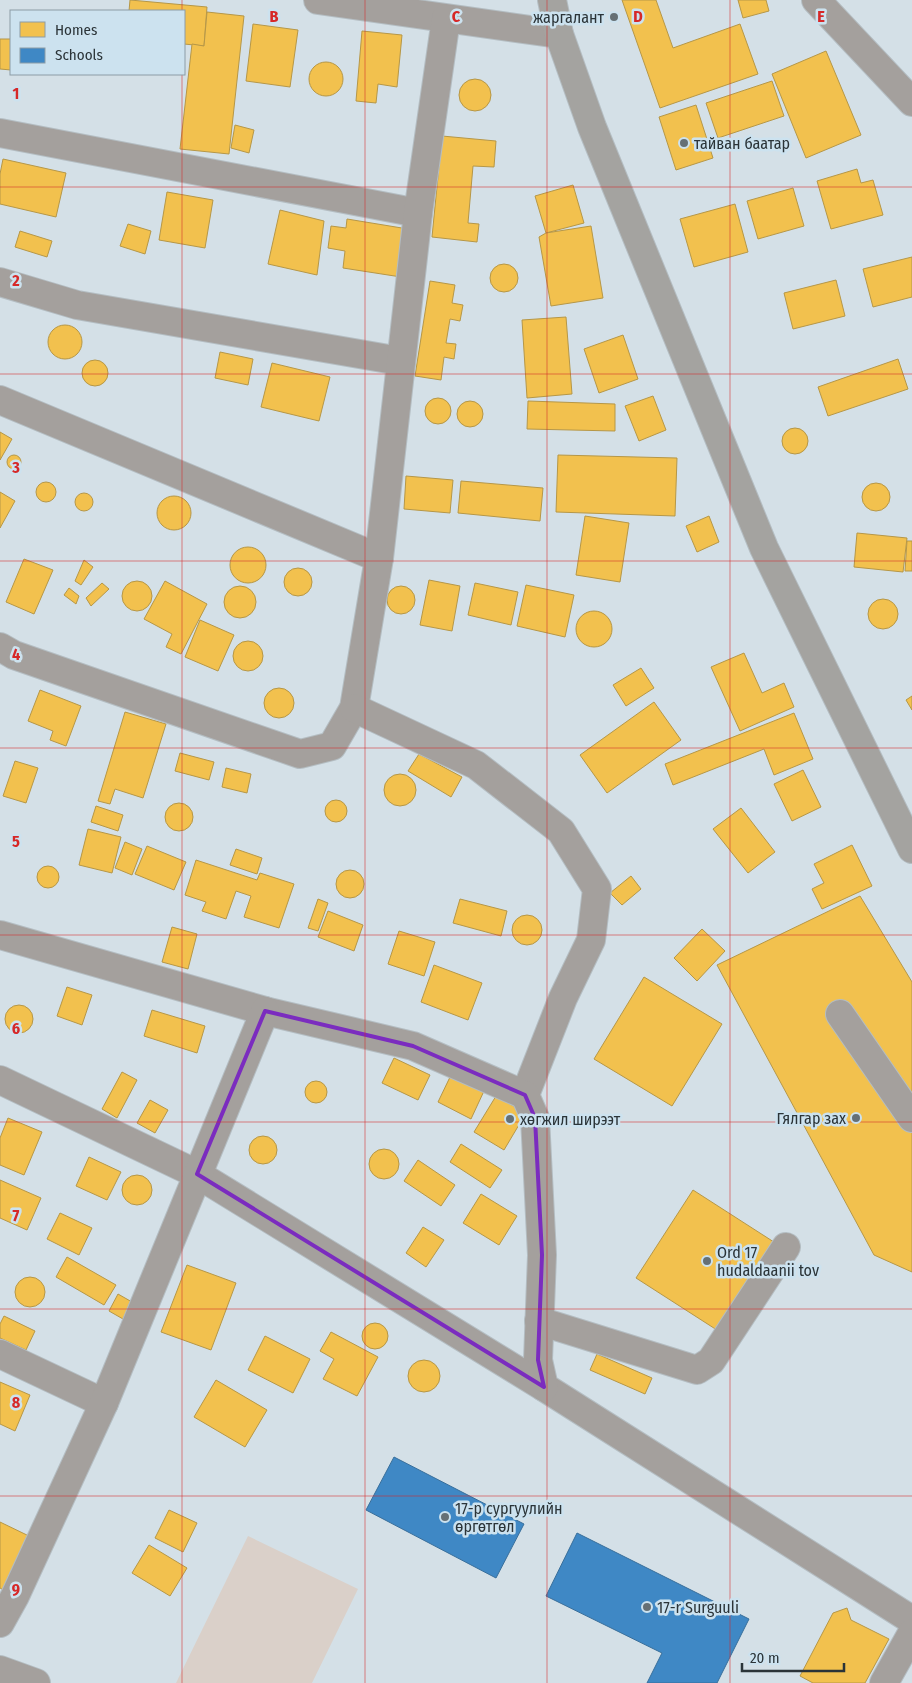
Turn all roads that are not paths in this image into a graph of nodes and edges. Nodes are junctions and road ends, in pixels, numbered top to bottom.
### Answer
1 (318, 0) edge
2 (552, 0) edge
3 (816, 0) edge
4 (446, 19) junction
5 (559, 34) junction
6 (912, 102) edge
7 (0, 133) edge
8 (418, 213) junction
9 (0, 282) edge
10 (400, 361) junction
11 (0, 400) edge
12 (379, 558) junction
13 (0, 647) edge
14 (354, 708) junction
15 (911, 845) edge
16 (0, 936) edge
17 (265, 1011) junction
18 (840, 1014) dead end
19 (0, 1080) edge
20 (525, 1095) junction
21 (912, 1118) edge
22 (197, 1174) junction
23 (786, 1247) dead end
24 (540, 1320) junction
25 (0, 1354) edge
26 (544, 1387) junction
27 (104, 1403) junction
28 (912, 1620) edge
29 (0, 1623) edge
30 (912, 1633) edge
31 (0, 1670) edge
32 (36, 1683) edge
33 (884, 1683) edge

1 - 4 street
2 - 5 main road
3 - 6 street
4 - 5 street
4 - 8 street
5 - 15 main road
7 - 8 street
8 - 10 street
9 - 10 street
10 - 12 street
11 - 12 street
12 - 14 street
13 - 14 street
14 - 20 street
16 - 17 street
17 - 20 street
17 - 22 street
18 - 21 street
19 - 22 street
20 - 24 street
22 - 26 street
22 - 27 street
23 - 24 street
24 - 26 street
25 - 27 street
26 - 28 street
27 - 29 street
30 - 33 street
31 - 32 street

